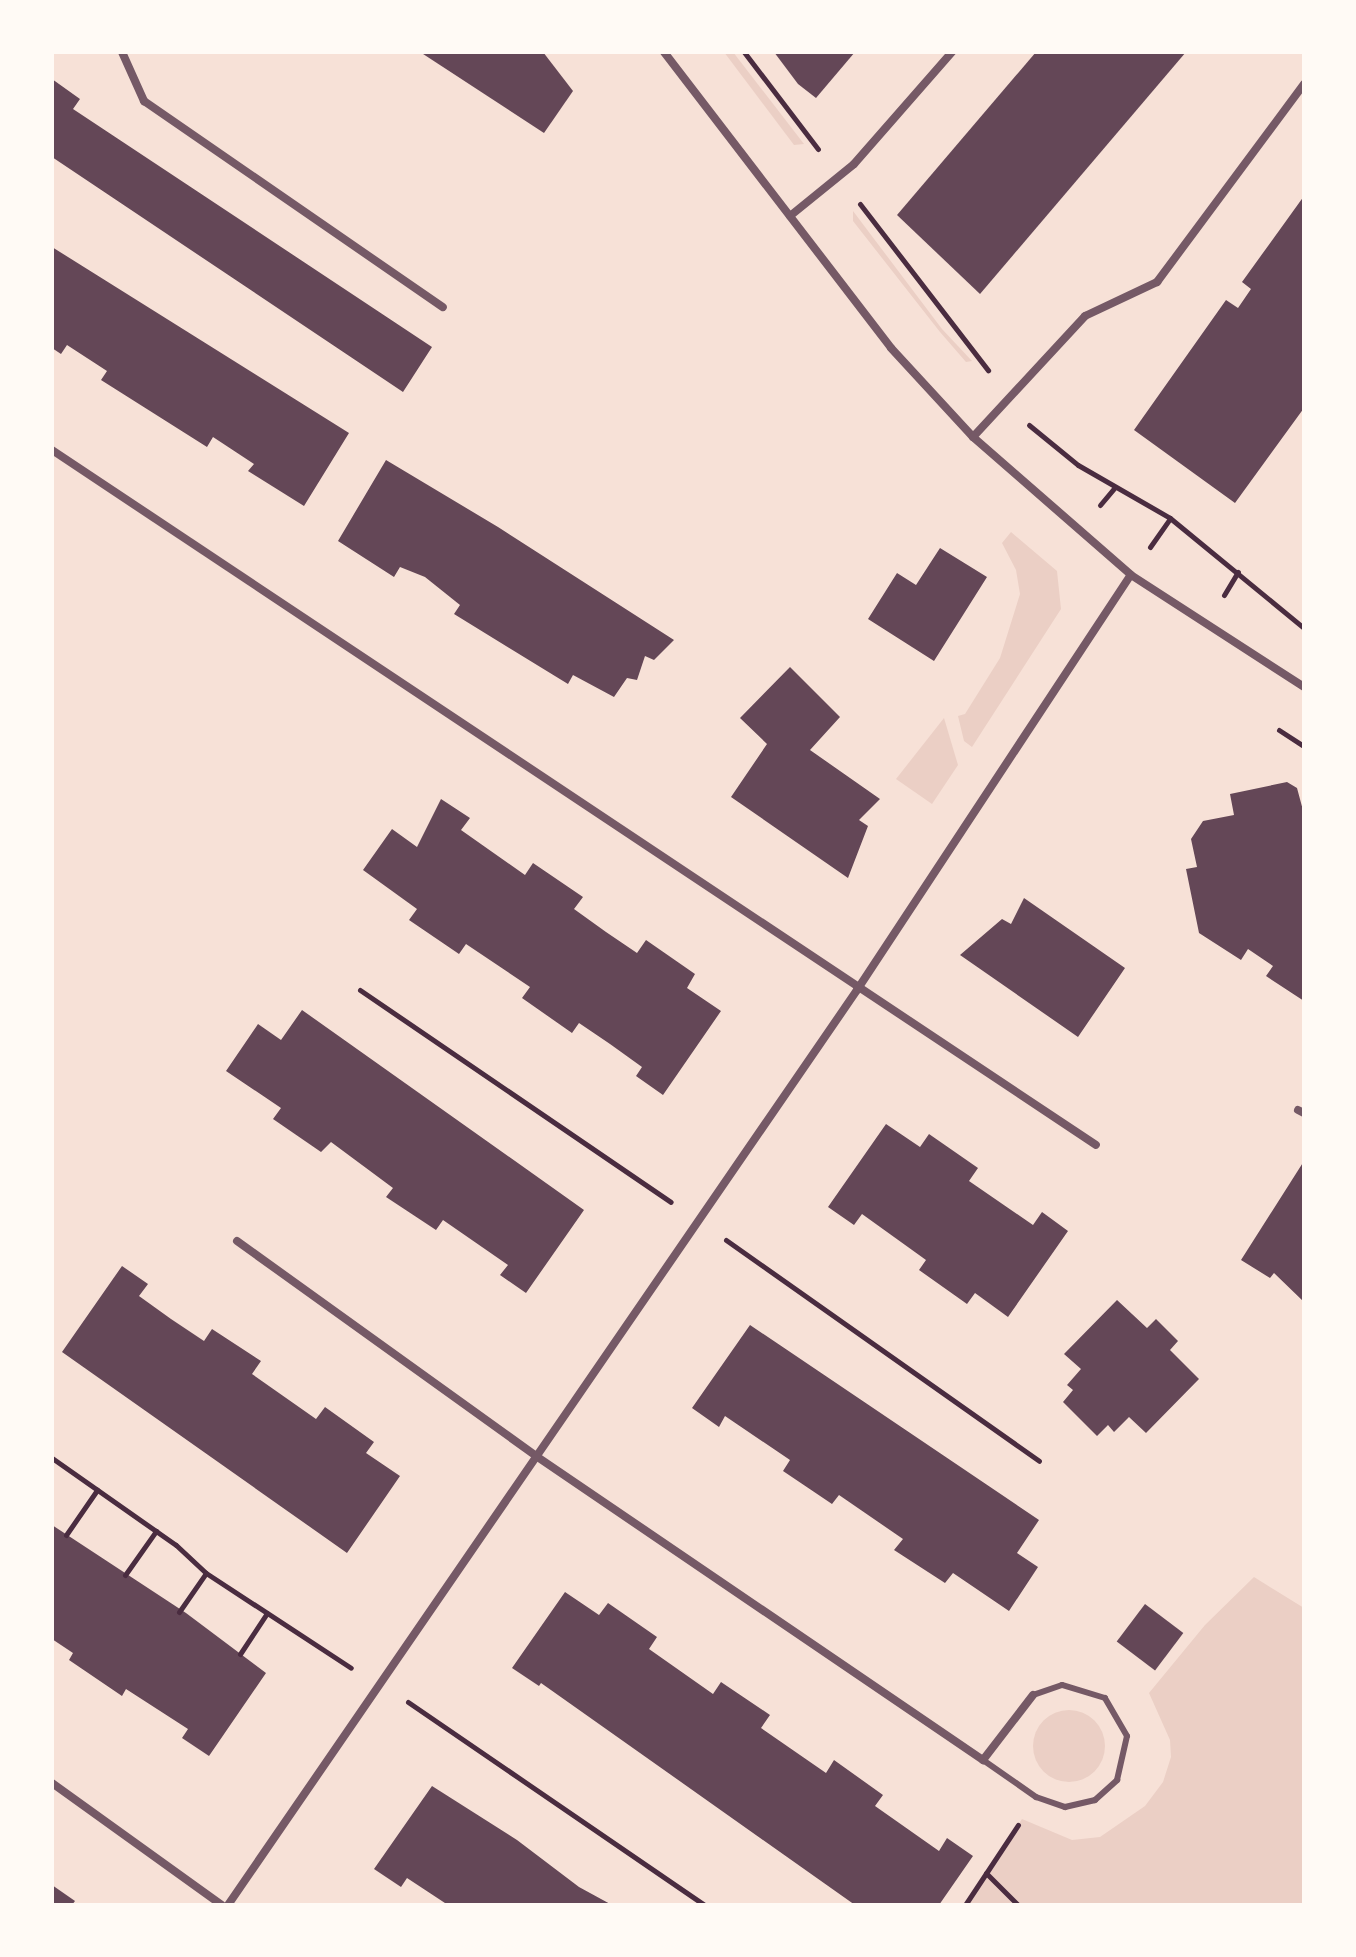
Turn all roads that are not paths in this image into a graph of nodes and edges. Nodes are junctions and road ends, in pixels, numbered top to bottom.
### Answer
1 (122, 52) edge
2 (664, 52) edge
3 (952, 52) edge
4 (1304, 84) edge
5 (790, 216) junction
6 (443, 307) dead end
7 (973, 437) junction
8 (52, 450) edge
9 (1131, 575) junction
10 (1304, 687) edge
11 (857, 990) junction
12 (1096, 1145) dead end
13 (237, 1241) dead end
14 (536, 1456) junction
15 (1033, 1695) joint
16 (983, 1760) junction
17 (52, 1783) edge
18 (225, 1905) edge

1 - 6 street
2 - 5 street
3 - 5 street
4 - 7 street
5 - 7 street
7 - 9 street
8 - 11 street
9 - 10 street
9 - 11 street
11 - 12 street
11 - 14 street
13 - 14 street
14 - 16 street
14 - 18 street
15 - 16 street
15 - 16 lane
17 - 18 street

